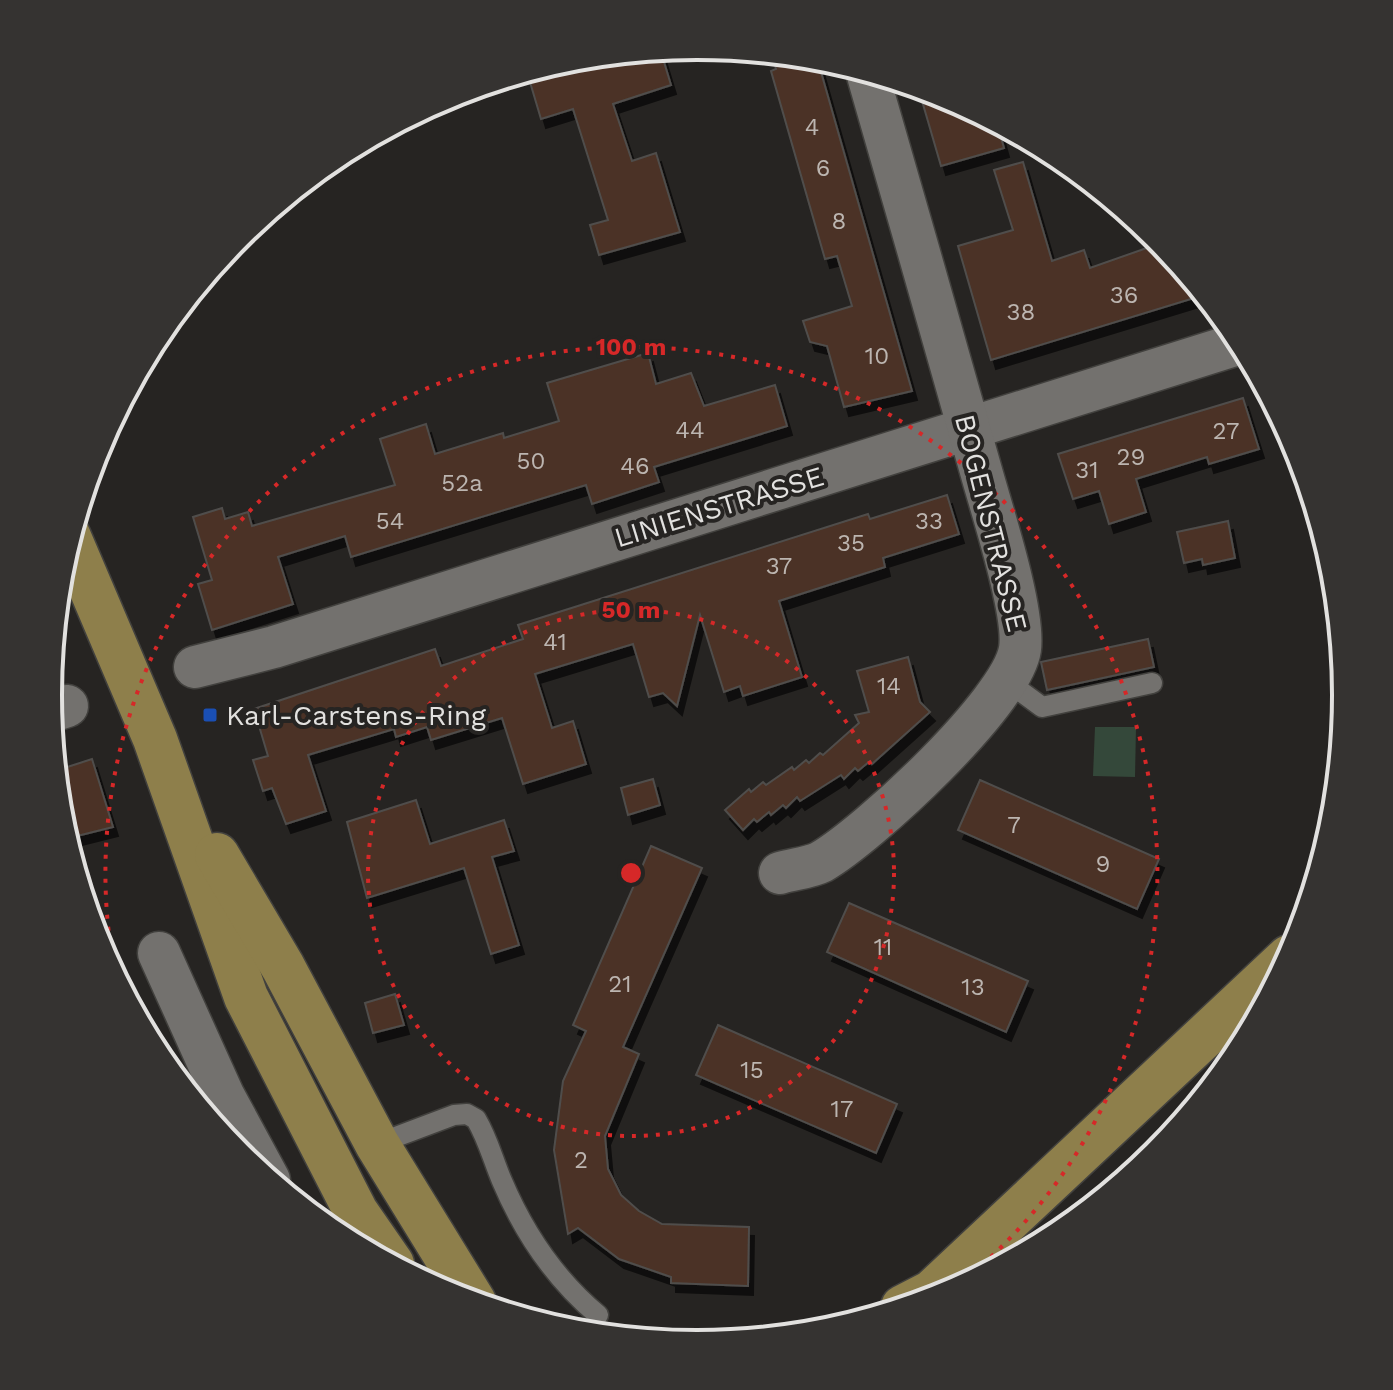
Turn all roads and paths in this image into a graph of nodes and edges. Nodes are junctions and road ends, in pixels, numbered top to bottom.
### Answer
1 (871, 85) edge
2 (1227, 347) edge
3 (969, 429) junction
4 (77, 557) edge
5 (195, 667) dead end
6 (1008, 682) junction
7 (1152, 683) dead end
8 (167, 770) junction
9 (780, 873) dead end
10 (159, 953) dead end
11 (1263, 981) edge
12 (210, 1100) edge
13 (225, 1121) edge
14 (377, 1144) junction
15 (379, 1245) edge
16 (941, 1282) edge
17 (464, 1286) edge
18 (598, 1315) dead end

1 - 3 street, BOGENSTRASSE
2 - 3 street, LINIENSTRASSE
3 - 5 street, LINIENSTRASSE
3 - 6 street, BOGENSTRASSE
4 - 8 main road
6 - 7 lane
6 - 9 street, BOGENSTRASSE
8 - 14 main road
8 - 15 main road
10 - 12 street
11 - 16 main road
12 - 13 street
14 - 17 main road
14 - 18 lane

